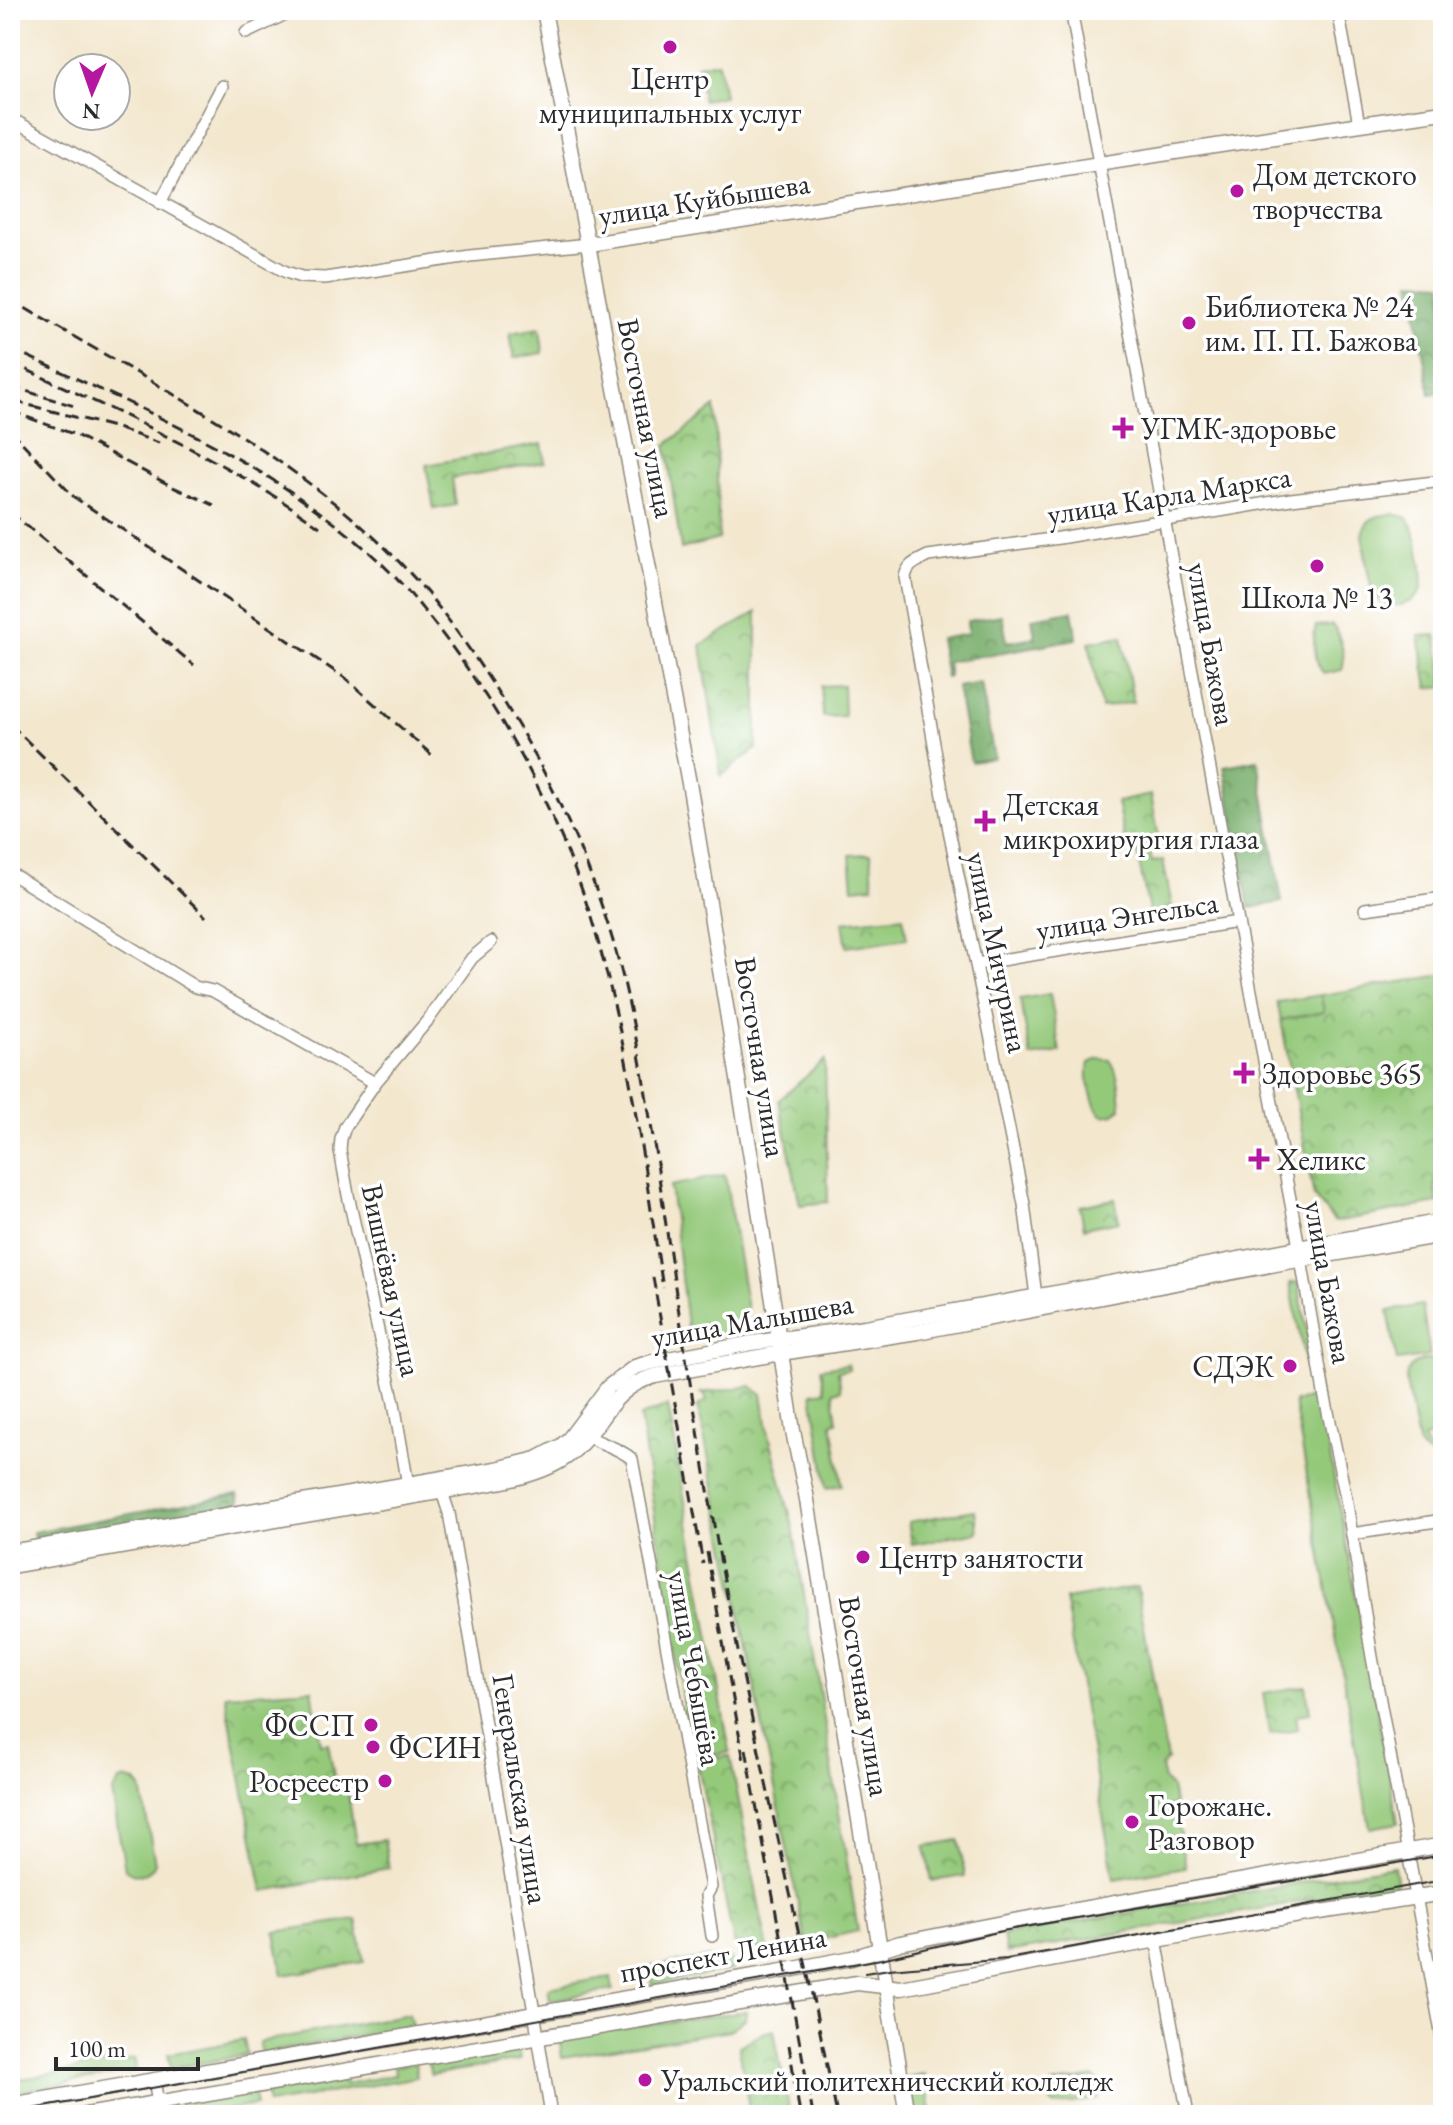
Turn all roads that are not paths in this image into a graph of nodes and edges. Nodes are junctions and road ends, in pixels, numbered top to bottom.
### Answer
1 (294, 10) edge
2 (544, 10) edge
3 (1071, 10) edge
4 (1338, 10) edge
5 (246, 33) dead end
6 (222, 86) dead end
7 (1443, 112) edge
8 (10, 118) edge
9 (1359, 124) junction
10 (1100, 165) junction
11 (160, 203) junction
12 (589, 244) junction
13 (1443, 481) edge
14 (1165, 519) junction
15 (906, 569) joint
16 (10, 873) edge
17 (1443, 898) edge
18 (1365, 909) dead end
19 (1238, 922) junction
20 (491, 942) dead end
21 (976, 964) junction
22 (375, 1083) junction
23 (1443, 1221) edge
24 (1443, 1235) edge
25 (1300, 1254) junction
26 (1036, 1296) junction
27 (780, 1346) junction
28 (587, 1436) junction
29 (426, 1481) junction
30 (409, 1490) junction
31 (442, 1492) junction
32 (1443, 1520) edge
33 (1352, 1534) junction
34 (10, 1552) edge
35 (10, 1566) edge
36 (1443, 1845) edge
37 (1407, 1852) junction
38 (1443, 1893) edge
39 (1416, 1898) junction
40 (712, 1936) dead end
41 (1156, 1939) junction
42 (879, 1949) junction
43 (886, 1987) junction
44 (534, 2014) junction
45 (538, 2037) junction
46 (1443, 2043) edge
47 (154, 2080) junction
48 (10, 2105) edge
49 (159, 2109) edge
50 (86, 2115) edge
51 (551, 2115) edge
52 (907, 2115) edge
53 (1188, 2115) edge

1 - 5 street
2 - 12 main road, Восточная улица
3 - 10 street, улица Бажова
4 - 9 street
6 - 11 street
7 - 9 main road, улица Куйбышева
8 - 11 street, улица Куйбышева
9 - 10 main road, улица Куйбышева
10 - 12 main road, улица Куйбышева
10 - 14 street, улица Бажова
11 - 12 street, улица Куйбышева
12 - 27 main road, Восточная улица
13 - 14 street, улица Карла Маркса
14 - 15 street, улица Карла Маркса
14 - 19 street, улица Бажова
15 - 21 street, улица Мичурина
16 - 22 street
17 - 18 street
19 - 21 street, улица Энгельса
19 - 25 street, улица Бажова
20 - 22 street, Вишнёвая улица
21 - 26 street, улица Мичурина
22 - 30 street, Вишнёвая улица
23 - 25 main road, улица Малышева
24 - 25 main road, улица Малышева
25 - 26 main road, улица Малышева
25 - 27 main road, улица Малышева
25 - 33 street, улица Бажова
26 - 27 main road, улица Малышева
27 - 28 main road, улица Малышева
27 - 29 main road, улица Малышева
27 - 42 main road, Восточная улица
28 - 31 main road, улица Малышева
28 - 40 street, улица Чебышёва
29 - 30 main road, улица Малышева
29 - 31 street
30 - 31 main road, улица Малышева
30 - 34 main road, улица Малышева
30 - 35 main road, улица Малышева
31 - 44 street, Генеральская улица
32 - 33 street
33 - 37 street, улица Бажова
36 - 37 main road, проспект Ленина
37 - 39 street, улица Бажова
37 - 42 main road, проспект Ленина
38 - 39 main road, проспект Ленина
39 - 41 main road, проспект Ленина
39 - 46 street, улица Бажова
41 - 43 main road, проспект Ленина
41 - 53 street
42 - 43 main road, Восточная улица
42 - 44 main road, проспект Ленина
43 - 45 main road, проспект Ленина
43 - 52 main road, Восточная улица
44 - 45 street, Генеральская улица
44 - 47 main road, проспект Ленина
45 - 49 main road, проспект Ленина
45 - 51 street, Генеральская улица
47 - 48 main road, проспект Ленина
47 - 49 street
49 - 50 main road, проспект Ленина

